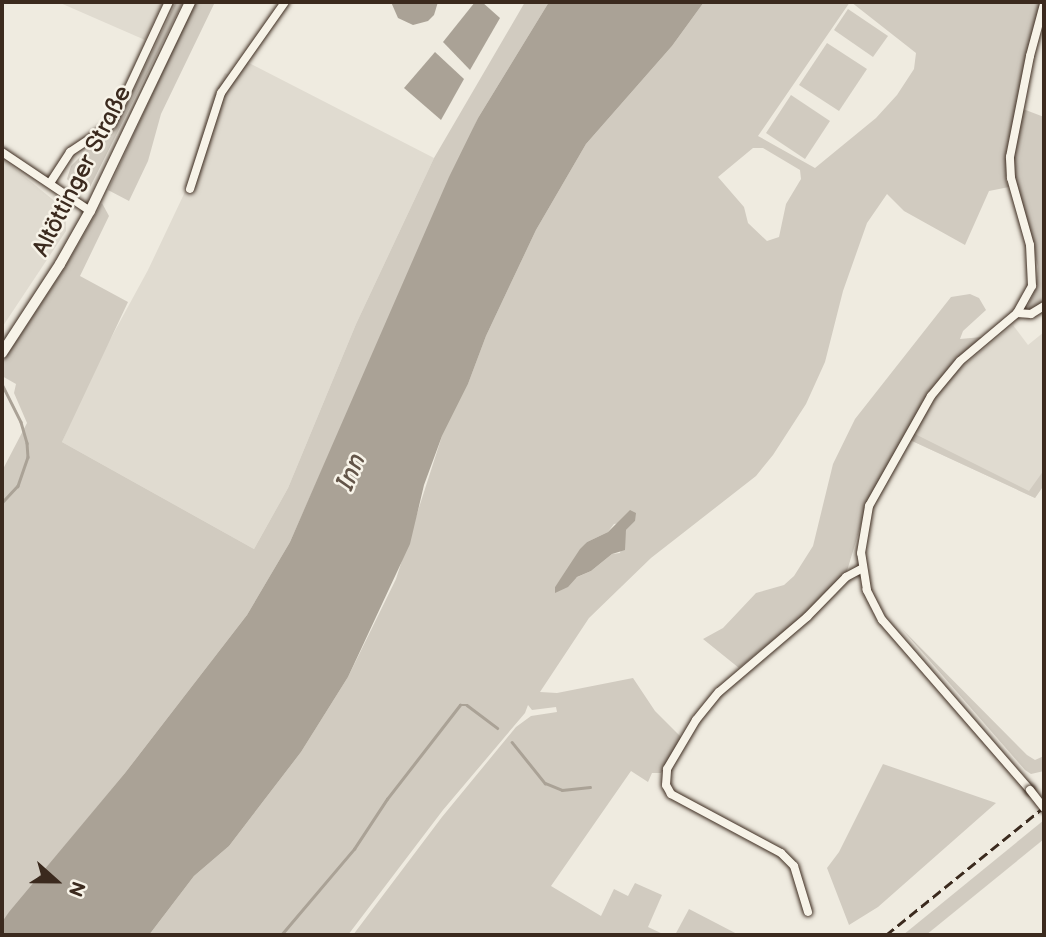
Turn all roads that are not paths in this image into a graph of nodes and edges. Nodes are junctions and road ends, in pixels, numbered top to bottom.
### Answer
1 (169, 2) edge
2 (190, 2) edge
3 (285, 2) edge
4 (1044, 4) edge
5 (2, 152) edge
6 (50, 183) junction
7 (190, 189) dead end
8 (90, 211) junction
9 (1044, 306) edge
10 (1017, 313) junction
11 (2, 352) edge
12 (861, 569) junction
13 (1044, 808) edge
14 (808, 912) dead end

1 - 6 street
2 - 8 main road, Altöttinger Straße
3 - 7 street
4 - 10 street
5 - 6 street
6 - 8 street
8 - 11 main road, Altöttinger Straße
9 - 10 street
10 - 12 street
12 - 13 street, bridge
12 - 14 street

